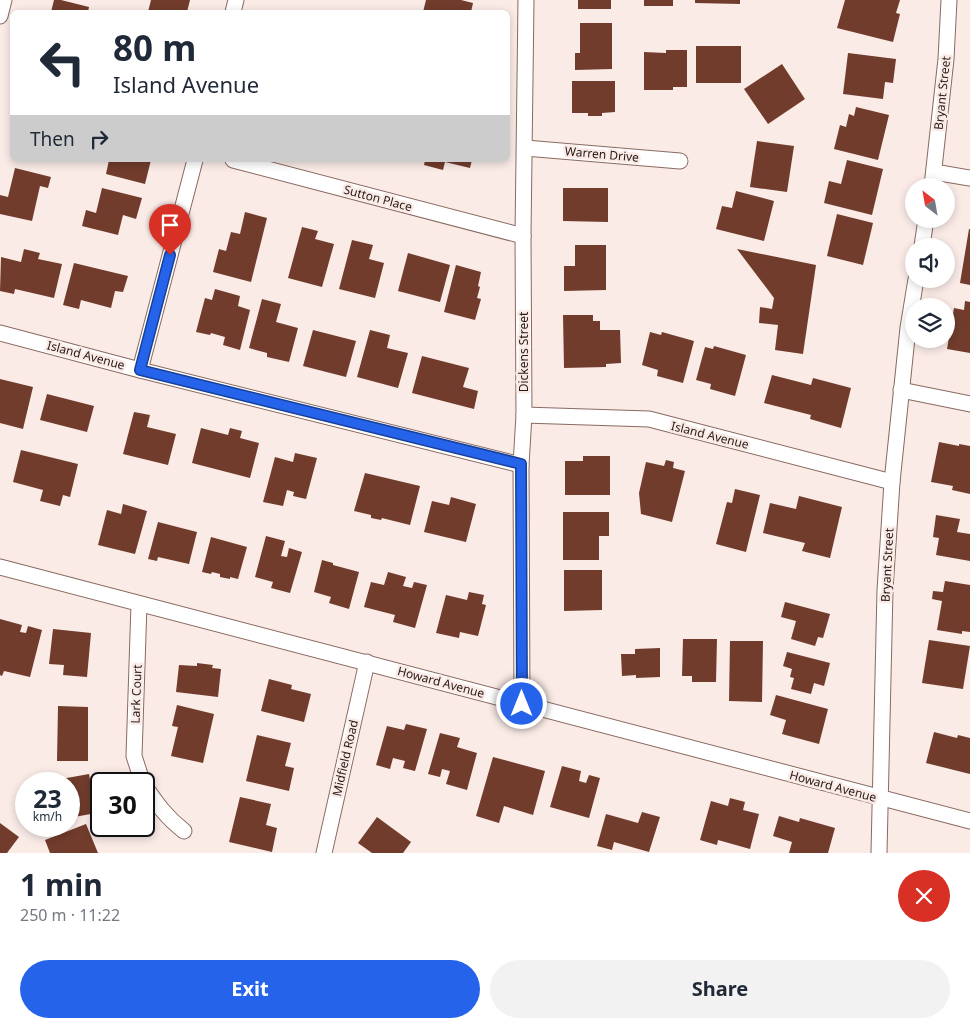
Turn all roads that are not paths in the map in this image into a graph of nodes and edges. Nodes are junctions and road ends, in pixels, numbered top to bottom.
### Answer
1 (4, 0) edge
2 (526, 0) edge
3 (949, 0) edge
4 (0, 16) edge
5 (525, 148) junction
6 (680, 161) dead end
7 (194, 162) edge
8 (241, 162) edge
9 (933, 178) edge
10 (955, 178) edge
11 (970, 178) edge
12 (523, 236) junction
13 (915, 288) edge
14 (0, 333) edge
15 (140, 370) junction
16 (901, 390) junction
17 (970, 404) edge
18 (524, 415) junction
19 (521, 464) junction
20 (892, 482) junction
21 (0, 567) edge
22 (139, 604) junction
23 (367, 662) junction
24 (522, 704) junction
25 (139, 772) edge
26 (881, 798) junction
27 (155, 803) edge
28 (970, 821) edge
29 (184, 831) dead end
30 (324, 853) edge
31 (879, 853) edge

1 - 4 street
2 - 5 street, Dickens Street
3 - 9 street, Bryant Street
5 - 6 street, Warren Drive
5 - 12 street, Dickens Street
7 - 15 street
8 - 12 street, Sutton Place
10 - 11 street
12 - 18 street, Dickens Street
13 - 16 street, Bryant Street
14 - 15 street, Island Avenue
15 - 19 street, Island Avenue
16 - 17 street
16 - 20 street, Bryant Street
18 - 19 street, Dickens Street
18 - 20 street, Island Avenue
19 - 24 street, Dickens Street
20 - 26 street, Bryant Street
21 - 22 street, Howard Avenue
22 - 23 street, Howard Avenue
22 - 25 street, Lark Court
23 - 24 street, Howard Avenue
23 - 30 street, Midfield Road
24 - 26 street, Howard Avenue
26 - 28 street, Howard Avenue
26 - 31 street, Bryant Street
27 - 29 street, Lark Court

